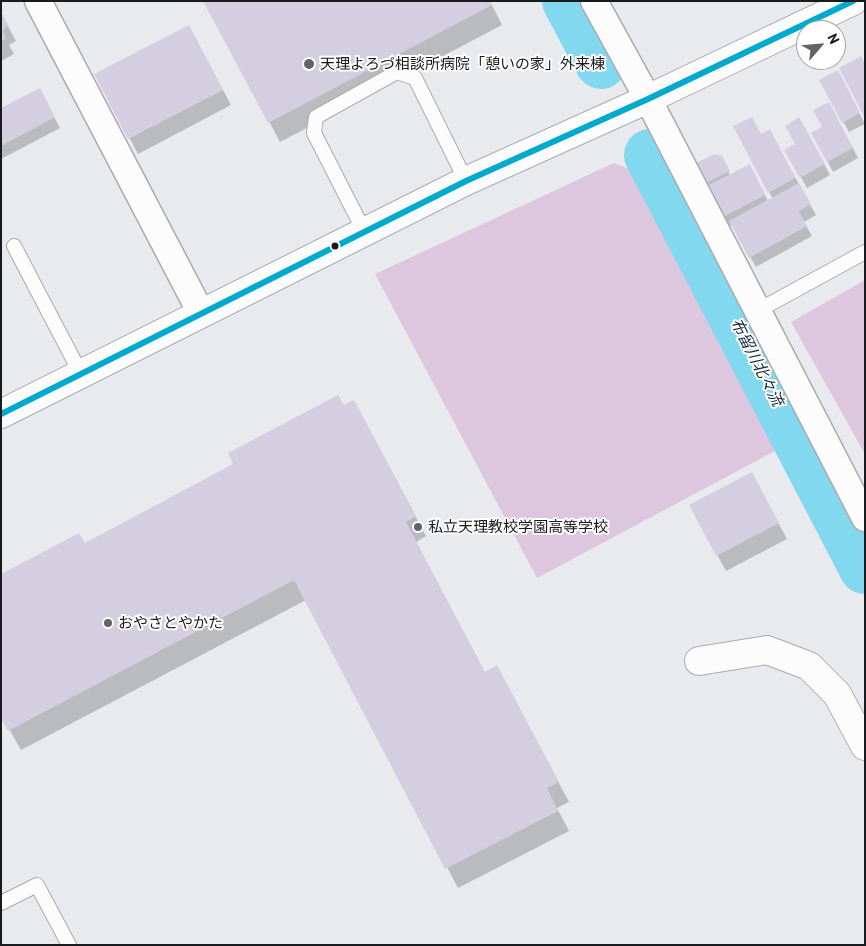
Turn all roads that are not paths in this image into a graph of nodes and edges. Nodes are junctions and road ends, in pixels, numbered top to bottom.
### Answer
1 (38, 1) edge
2 (594, 1) edge
3 (853, 1) edge
4 (641, 103) junction
5 (466, 182) junction
6 (364, 231) junction
7 (14, 246) dead end
8 (865, 252) edge
9 (757, 311) junction
10 (201, 312) junction
11 (81, 374) junction
12 (1, 414) edge
13 (865, 518) edge
14 (699, 661) dead end
15 (865, 746) edge
16 (1, 904) edge
17 (69, 945) edge

1 - 10 street
2 - 4 street
3 - 4 street
4 - 5 street
4 - 9 street
5 - 6 street
5 - 6 lane
6 - 10 street
7 - 11 lane
8 - 9 lane
9 - 13 street
10 - 11 street
11 - 12 street
14 - 15 street
16 - 17 lane

